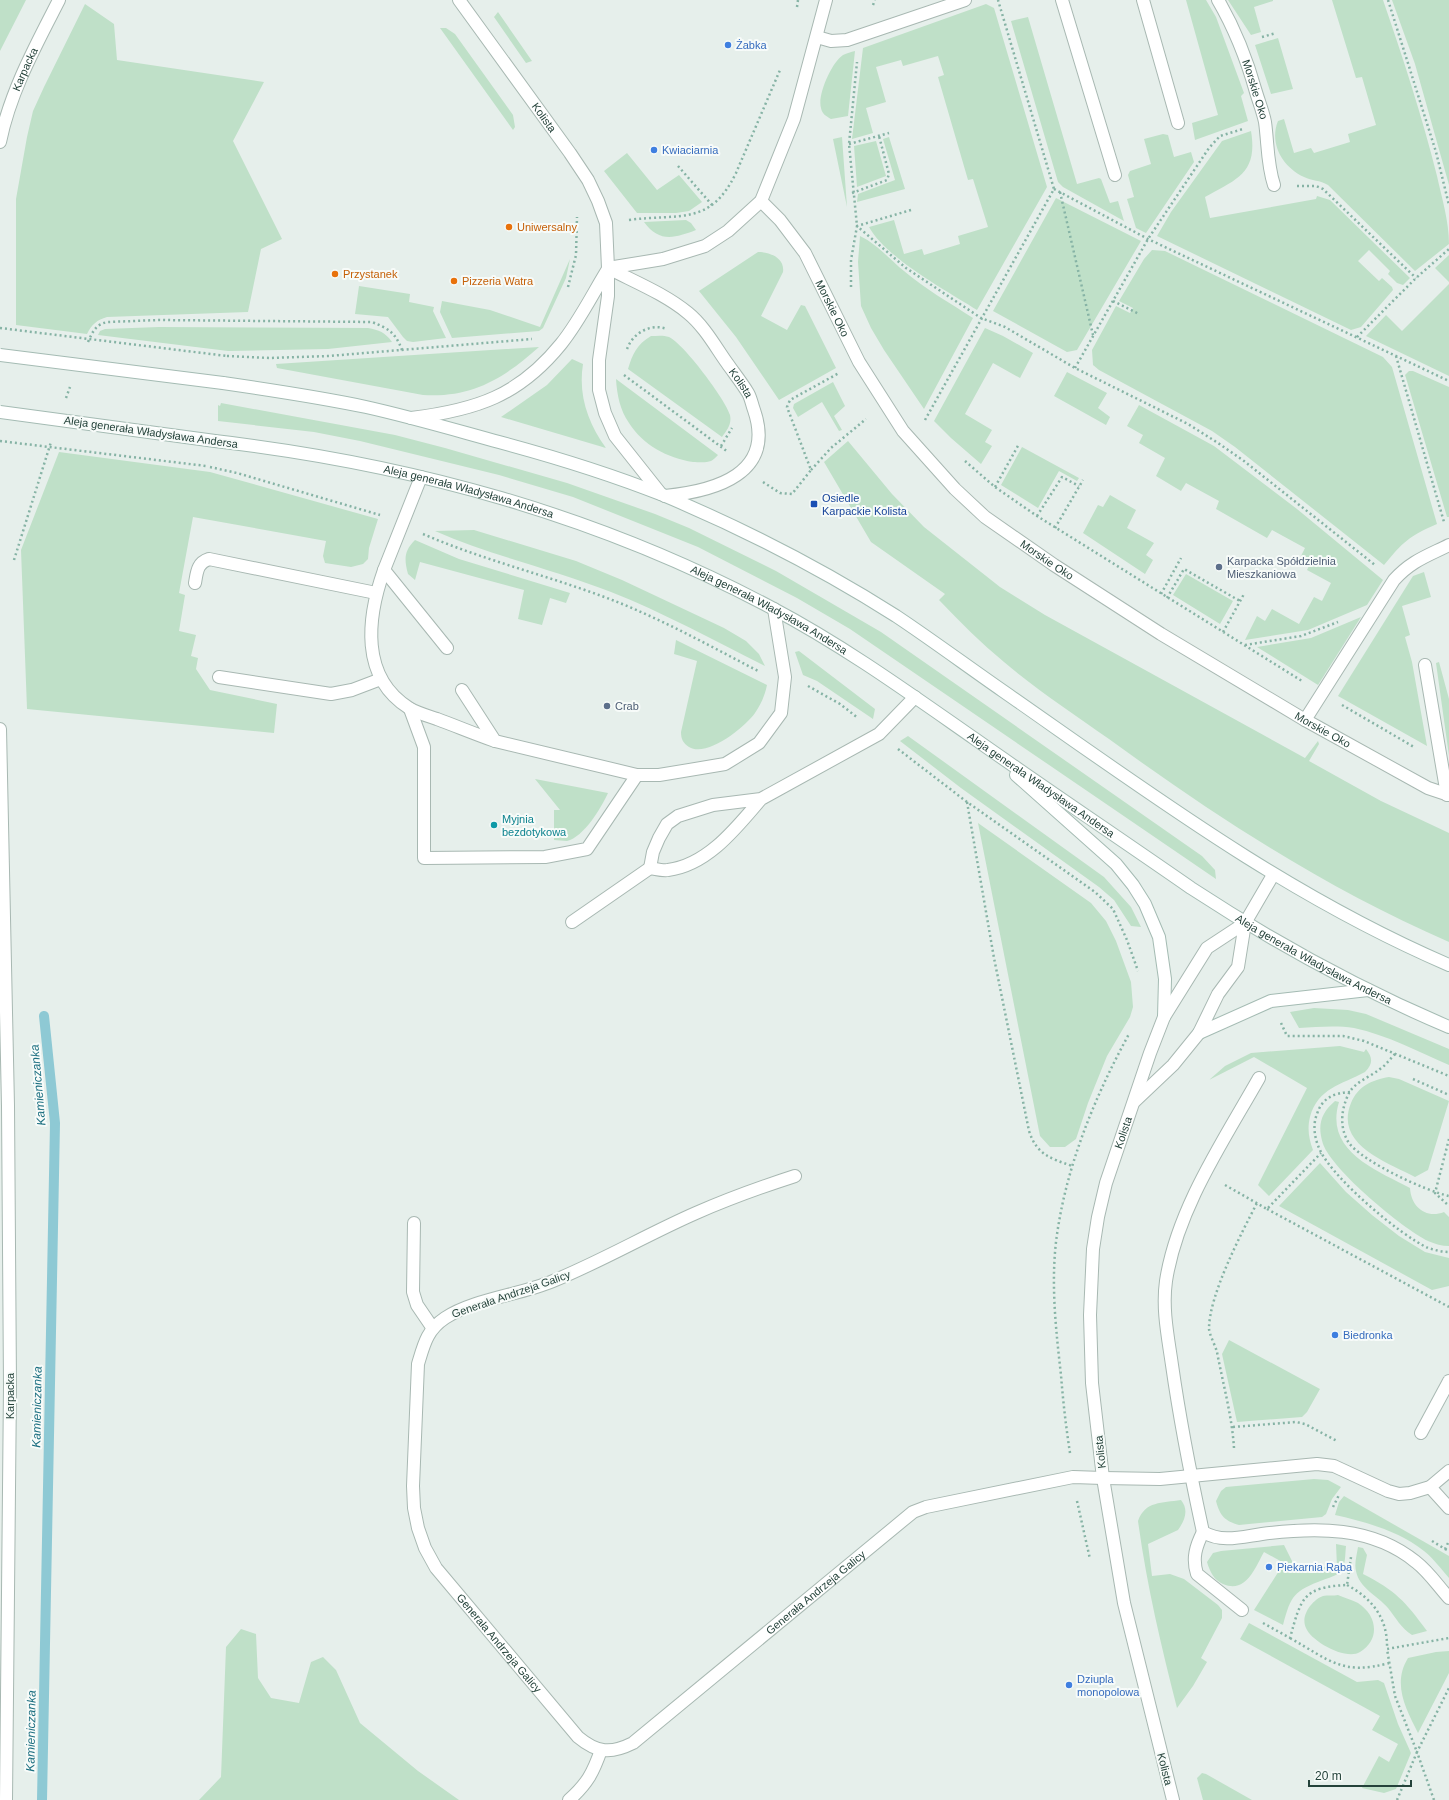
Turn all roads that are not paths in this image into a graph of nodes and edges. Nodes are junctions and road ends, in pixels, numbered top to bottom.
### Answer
1 (59, 0) edge
2 (459, 0) edge
3 (826, 0) edge
4 (965, 0) edge
5 (1062, 0) edge
6 (1143, 0) edge
7 (1218, 0) edge
8 (817, 38) junction
9 (1178, 123) dead end
10 (0, 142) edge
11 (1115, 175) dead end
12 (1274, 185) road end
13 (761, 201) junction
14 (608, 268) junction
15 (0, 355) edge
16 (0, 412) edge
17 (411, 418) junction
18 (421, 477) junction
19 (663, 495) junction
20 (1449, 545) edge
21 (384, 570) junction
22 (195, 583) dead end
23 (376, 593) junction
24 (774, 609) junction
25 (447, 648) dead end
26 (1425, 666) dead end
27 (219, 677) dead end
28 (380, 678) junction
29 (462, 690) dead end
30 (915, 697) junction
31 (410, 709) junction
32 (1305, 720) junction
33 (0, 729) edge
34 (976, 740) junction
35 (494, 741) junction
36 (637, 775) junction
37 (1448, 795) edge
38 (761, 799) junction
39 (650, 868) junction
40 (1272, 875) junction
41 (572, 922) dead end
42 (1245, 923) junction
43 (1449, 965) edge
44 (1368, 990) junction
45 (1164, 1017) junction
46 (1449, 1027) edge
47 (1199, 1033) junction
48 (1259, 1078) dead end
49 (1134, 1102) junction
50 (795, 1176) dead end
51 (414, 1222) dead end
52 (5, 1312) edge
53 (432, 1327) junction
54 (1449, 1381) edge
55 (1421, 1433) dead end
56 (1449, 1471) edge
57 (1191, 1475) junction
58 (1103, 1478) junction
59 (1430, 1487) junction
60 (1449, 1508) edge
61 (1203, 1532) junction
62 (1449, 1598) edge
63 (1242, 1610) dead end
64 (601, 1750) junction
65 (6, 1800) edge
66 (569, 1800) edge
67 (1173, 1800) edge

1 - 10 street, Karpacka
2 - 14 street, Kolista
3 - 8 street
4 - 8 street
5 - 11 street
6 - 9 street
7 - 12 street, Morskie Oko
8 - 13 street
13 - 14 street
13 - 32 street, Morskie Oko
14 - 17 street
14 - 19 street, Kolista
14 - 19 street, Kolista
15 - 17 street, bridge
16 - 18 street, Aleja generała Władysława Andersa, bridge
17 - 19 street
18 - 21 street
18 - 24 street, Aleja generała Władysława Andersa
19 - 40 street
20 - 32 street
21 - 23 street
21 - 25 street
22 - 23 street
23 - 28 street
24 - 30 street, Aleja generała Władysława Andersa
24 - 36 street
26 - 37 street
27 - 28 street
28 - 31 street
29 - 35 street
30 - 34 street, Aleja generała Władysława Andersa
30 - 38 street
31 - 35 street
31 - 36 street
32 - 37 street, Morskie Oko
33 - 52 street, Karpacka
34 - 42 street, Aleja generała Władysława Andersa
34 - 45 street
35 - 36 street
38 - 39 street
38 - 39 street
39 - 41 street
40 - 42 street, Kolista
40 - 43 street
42 - 44 street, Aleja generała Władysława Andersa
42 - 45 street, Kolista
42 - 47 street, Kolista
44 - 46 street, Aleja generała Władysława Andersa
44 - 47 street
45 - 49 street, Kolista
47 - 49 street, Kolista
48 - 57 street
49 - 58 street, Kolista
50 - 53 street, Generała Andrzeja Galicy
51 - 53 street
52 - 65 street, Karpacka
53 - 64 street, Generała Andrzeja Galicy
54 - 55 street
56 - 59 street
57 - 58 street, Generała Andrzeja Galicy
57 - 59 street, Generała Andrzeja Galicy
57 - 61 street
58 - 64 street, Generała Andrzeja Galicy
58 - 67 street, Kolista
59 - 60 street
61 - 62 street
61 - 63 street
64 - 66 street

